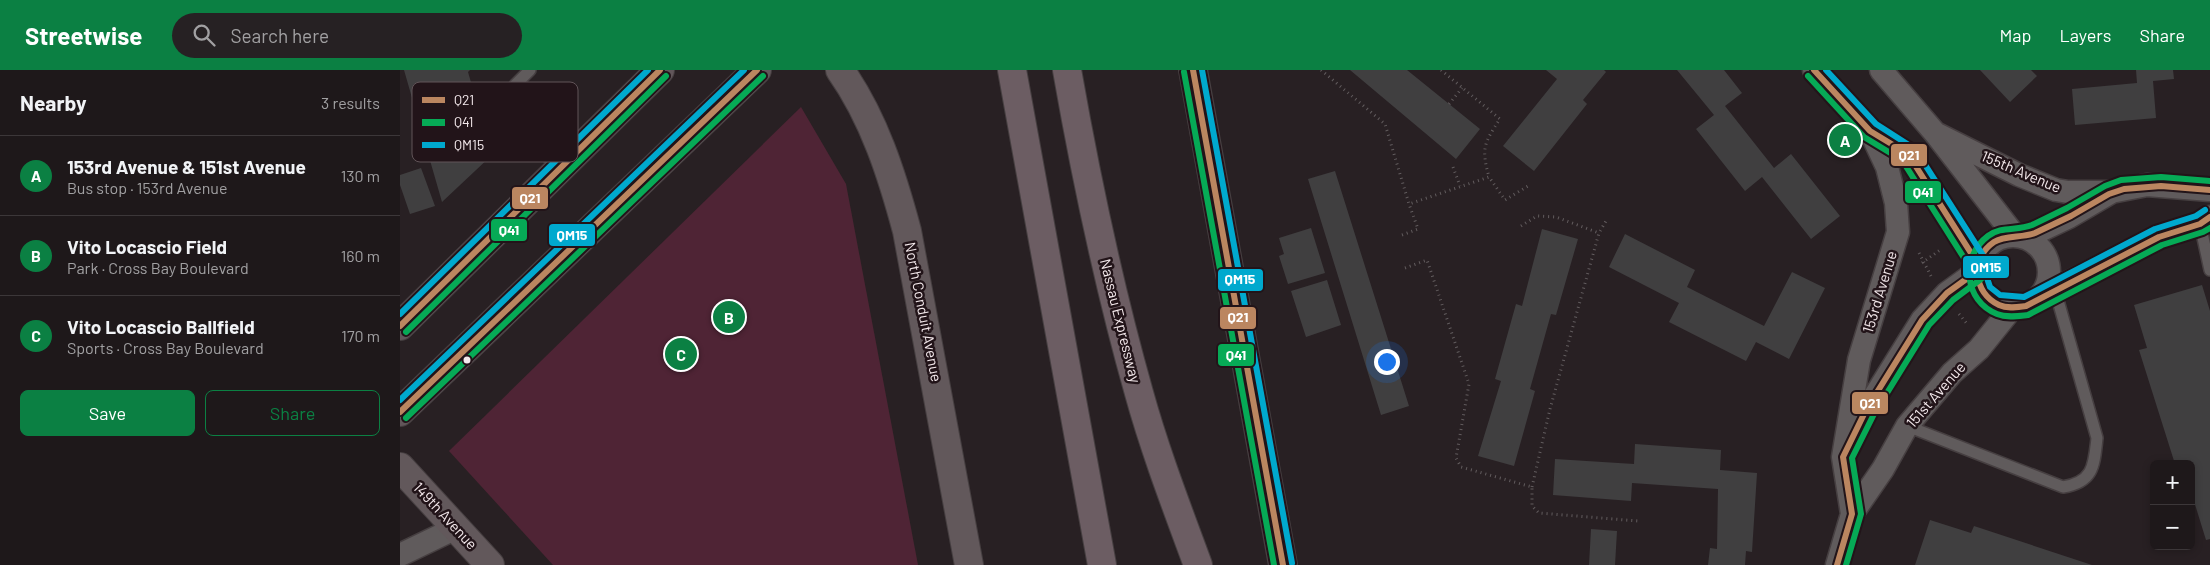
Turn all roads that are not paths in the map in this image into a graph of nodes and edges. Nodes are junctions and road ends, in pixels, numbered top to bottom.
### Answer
1 (530, 70) edge
2 (660, 70) edge
3 (757, 70) edge
4 (840, 70) edge
5 (1012, 70) edge
6 (1067, 70) edge
7 (1193, 70) edge
8 (1814, 70) edge
9 (1881, 70) edge
10 (518, 82) edge
11 (1870, 131) junction
12 (1935, 133) junction
13 (578, 151) edge
14 (553, 162) edge
15 (567, 162) edge
16 (560, 169) junction
17 (2210, 190) edge
18 (2111, 192) junction
19 (2205, 220) edge
20 (2020, 237) junction
21 (1977, 268) junction
22 (2210, 270) edge
23 (2047, 294) junction
24 (2012, 308) junction
25 (400, 326) edge
26 (400, 412) edge
27 (1907, 426) junction
28 (1843, 457) junction
29 (400, 467) edge
30 (1852, 514) junction
31 (456, 528) junction
32 (400, 555) edge
33 (490, 565) edge
34 (969, 565) edge
35 (1102, 565) edge
36 (1198, 565) edge
37 (1283, 565) edge
38 (1837, 565) edge

1 - 10 lane
2 - 13 main road
3 - 26 main road
4 - 34 street, North Conduit Avenue
5 - 35 highway
6 - 36 highway, Nassau Expressway
7 - 37 street
8 - 11 street, 153rd Avenue
9 - 12 street
11 - 21 street, 153rd Avenue
11 - 28 street, 153rd Avenue
12 - 18 street, 155th Avenue
12 - 20 street
14 - 16 lane
15 - 16 main road
16 - 25 main road
17 - 18 street, 155th Avenue
18 - 20 street, 155th Avenue
19 - 22 lane
19 - 23 street
20 - 21 street
20 - 23 street
21 - 24 street
21 - 28 street
23 - 24 street
23 - 27 lane
24 - 27 street, 151st Avenue
27 - 30 street, 151st Avenue
28 - 30 street, 151st Avenue
29 - 31 street, 149th Avenue
30 - 38 street, 151st Avenue
31 - 32 street
31 - 33 street, 149th Avenue

